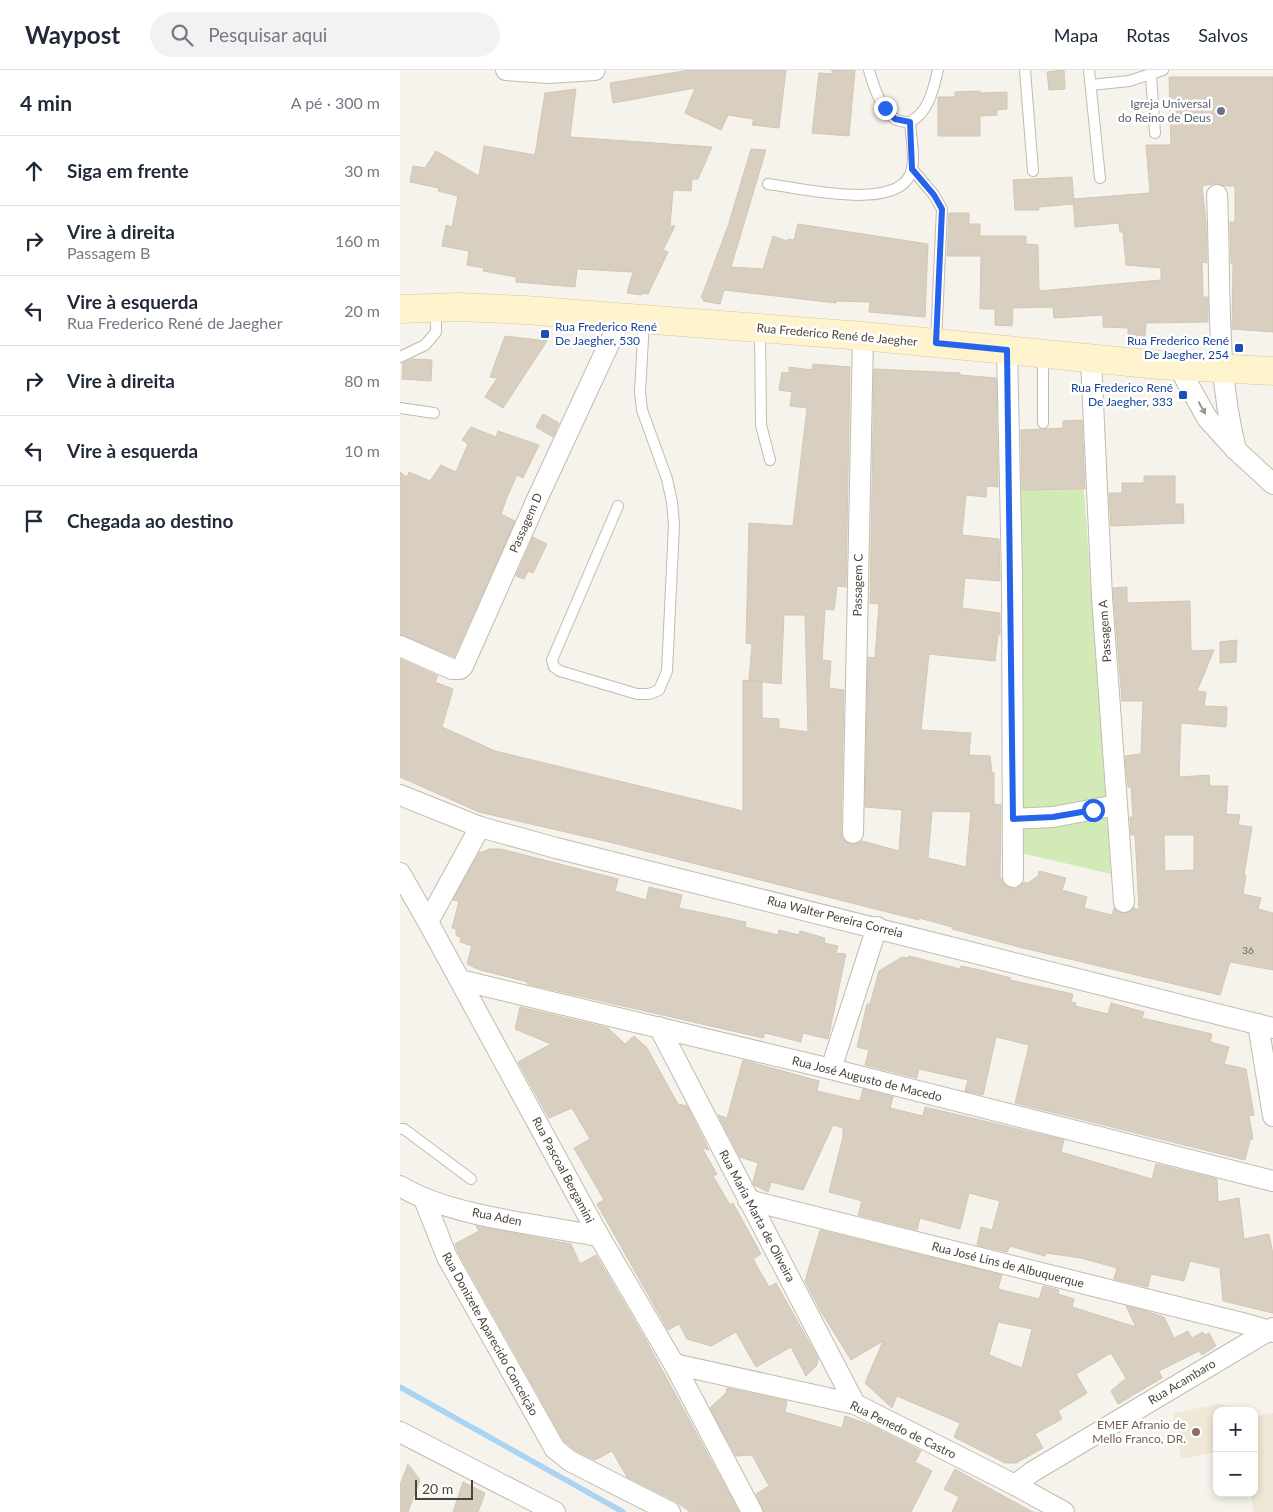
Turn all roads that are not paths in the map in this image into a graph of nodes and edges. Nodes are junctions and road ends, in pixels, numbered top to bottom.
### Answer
1 (506, 70) edge
2 (870, 70) edge
3 (938, 70) edge
4 (1025, 70) edge
5 (1089, 70) edge
6 (1163, 70) edge
7 (584, 71) edge
8 (1151, 75) junction
9 (1091, 85) junction
10 (910, 122) junction
11 (1155, 133) dead end
12 (912, 169) junction
13 (1033, 171) dead end
14 (1100, 178) dead end
15 (768, 184) dead end
16 (1217, 195) dead end
17 (436, 308) junction
18 (400, 309) edge
19 (632, 318) junction
20 (760, 328) junction
21 (863, 336) junction
22 (936, 343) junction
23 (1007, 350) junction
24 (1043, 354) junction
25 (400, 357) edge
26 (1091, 360) junction
27 (1178, 366) junction
28 (1222, 369) junction
29 (1273, 371) edge
30 (400, 408) edge
31 (434, 413) dead end
32 (1043, 423) dead end
33 (1236, 450) junction
34 (770, 460) dead end
35 (1273, 484) edge
36 (618, 506) dead end
37 (400, 646) edge
38 (400, 795) edge
39 (1117, 806) junction
40 (1013, 819) junction
41 (480, 827) junction
42 (853, 833) dead end
43 (400, 874) edge
44 (1013, 877) dead end
45 (1124, 902) dead end
46 (428, 922) junction
47 (877, 927) junction
48 (460, 980) junction
49 (1265, 1026) edge
50 (659, 1027) junction
51 (831, 1069) junction
52 (1273, 1116) edge
53 (400, 1129) edge
54 (471, 1179) dead end
55 (1273, 1181) edge
56 (400, 1186) edge
57 (424, 1199) junction
58 (748, 1200) junction
59 (599, 1236) junction
60 (1271, 1330) edge
61 (674, 1364) junction
62 (856, 1404) junction
63 (401, 1436) edge
64 (1015, 1485) junction
65 (555, 1512) edge
66 (670, 1512) edge
67 (752, 1512) edge
68 (1064, 1512) edge

1 - 7 street
2 - 10 lane
3 - 10 lane
4 - 13 lane
5 - 9 lane
6 - 8 lane
8 - 9 lane
8 - 11 lane
9 - 14 lane
10 - 12 lane
12 - 15 lane
12 - 22 lane
16 - 28 street
17 - 18 main road, Rua Frederico René de Jaegher
17 - 19 main road, Rua Frederico René de Jaegher
17 - 25 lane
19 - 20 main road, Rua Frederico René de Jaegher
19 - 36 lane
19 - 37 street, Passagem D
20 - 21 main road, Rua Frederico René de Jaegher
20 - 34 lane
21 - 22 main road, Rua Frederico René de Jaegher
21 - 42 street, Passagem C
22 - 23 main road, Rua Frederico René de Jaegher
23 - 24 main road, Rua Frederico René de Jaegher
23 - 40 street
24 - 26 main road, Rua Frederico René de Jaegher
24 - 32 lane
26 - 27 main road, Rua Frederico René de Jaegher
26 - 39 street, Passagem A
27 - 28 main road, Rua Frederico René de Jaegher
27 -> 33 street
28 - 29 main road, Rua Frederico René de Jaegher
28 - 33 street
30 - 31 lane
33 - 35 street
38 - 41 street, Rua Walter Pereira Correia
39 - 40 street
39 - 45 street, Passagem A
40 - 44 street
41 - 46 street
41 - 47 street, Rua Walter Pereira Correia
43 - 46 street, Rua Pascoal Bergamini
46 - 48 street, Rua Pascoal Bergamini
47 - 49 street, Rua Walter Pereira Correia
47 - 51 street
48 - 50 street, Rua José Augusto de Macedo
48 - 59 street, Rua Pascoal Bergamini
49 - 52 street
50 - 51 street, Rua José Augusto de Macedo
50 - 58 street, Rua Maria Marta de Oliveira
51 - 55 street, Rua José Augusto de Macedo
53 - 54 lane
56 - 57 street, Rua Aden
57 - 59 street, Rua Aden
57 - 66 street, Rua Donizete Aparecido Conceição
58 - 60 street, Rua José Lins de Albuquerque
58 - 62 street, Rua Maria Marta de Oliveira
59 - 61 street, Rua Pascoal Bergamini
60 - 64 street, Rua Acambaro
61 - 62 street, Rua Penedo de Castro
61 - 67 street, Rua Pascoal Bergamini
62 - 64 street, Rua Penedo de Castro
63 - 65 street
64 - 68 street, Rua Penedo de Castro

